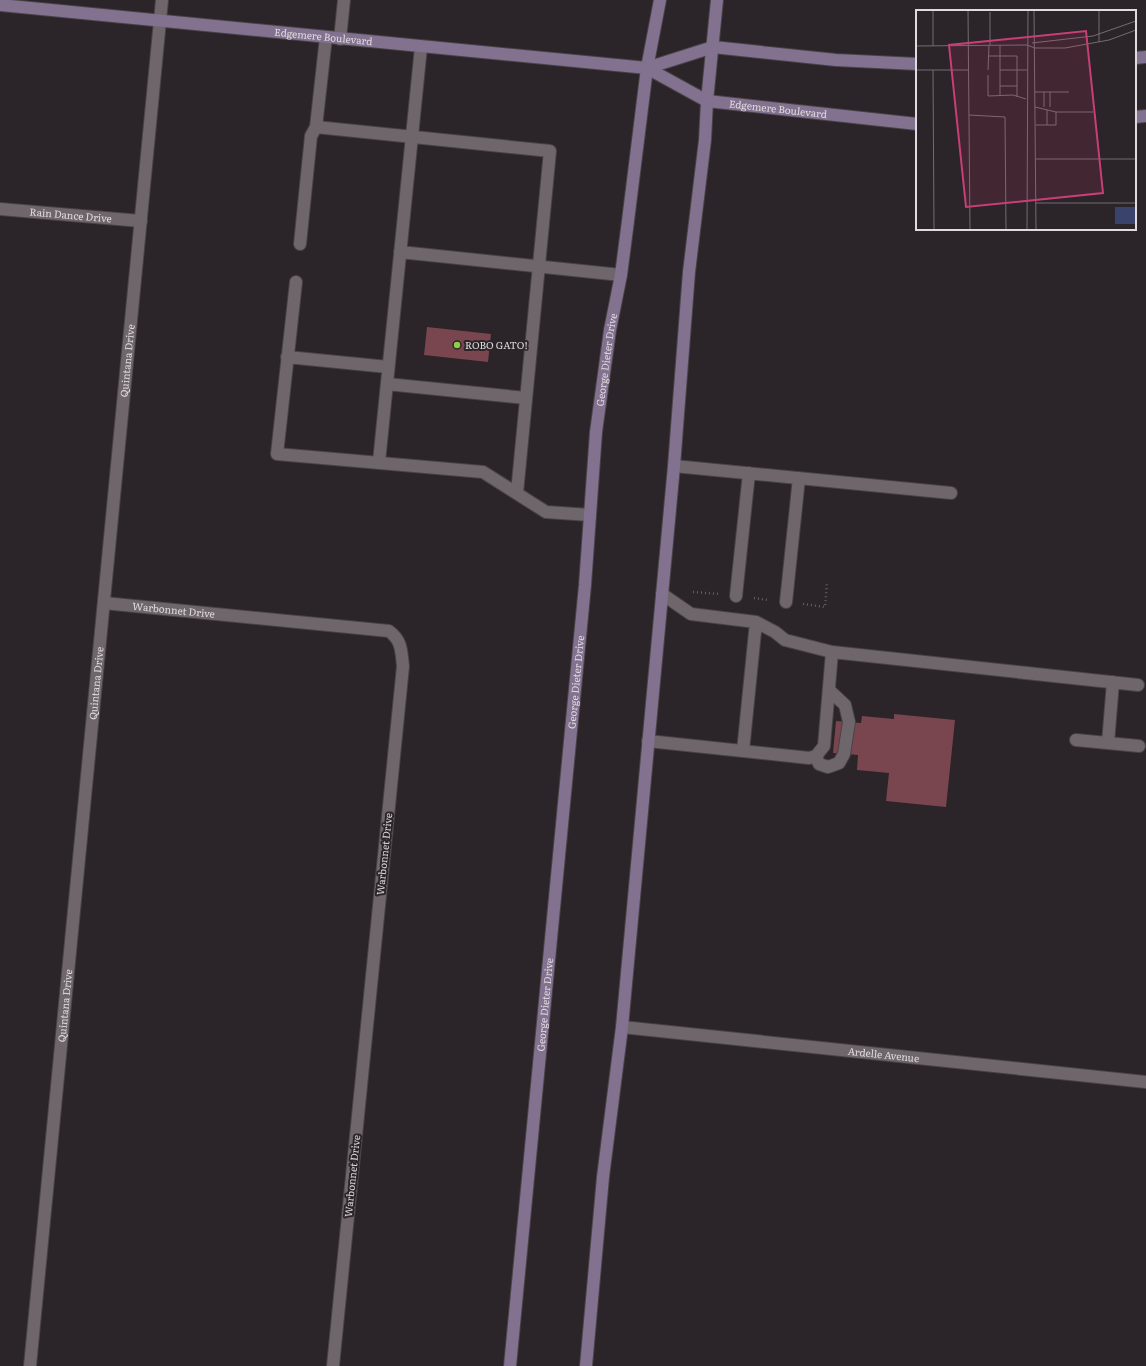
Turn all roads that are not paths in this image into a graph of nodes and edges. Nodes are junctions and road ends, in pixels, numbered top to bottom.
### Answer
1 (162, 0) edge
2 (344, 0) edge
3 (660, 0) edge
4 (717, 0) edge
5 (0, 5) edge
6 (160, 21) junction
7 (326, 37) junction
8 (340, 39) junction
9 (421, 47) junction
10 (712, 47) junction
11 (1146, 57) edge
12 (1136, 58) edge
13 (916, 64) edge
14 (647, 68) junction
15 (707, 101) junction
16 (1146, 116) edge
17 (1136, 117) edge
18 (916, 124) edge
19 (316, 127) junction
20 (412, 136) junction
21 (0, 209) edge
22 (141, 221) junction
23 (300, 244) dead end
24 (400, 252) junction
25 (539, 266) junction
26 (620, 275) junction
27 (296, 282) dead end
28 (288, 357) junction
29 (388, 367) junction
30 (387, 384) junction
31 (526, 398) junction
32 (379, 462) junction
33 (674, 466) junction
34 (749, 473) junction
35 (799, 478) junction
36 (517, 493) junction
37 (951, 493) dead end
38 (590, 515) junction
39 (662, 594) junction
40 (736, 596) dead end
41 (786, 602) dead end
42 (104, 603) junction
43 (756, 622) junction
44 (832, 652) junction
45 (1113, 682) junction
46 (1138, 685) dead end
47 (830, 691) junction
48 (1076, 740) dead end
49 (648, 741) junction
50 (1108, 743) junction
51 (1139, 746) dead end
52 (743, 751) junction
53 (816, 756) junction
54 (622, 1027) junction
55 (1146, 1082) edge
56 (30, 1366) edge
57 (333, 1366) edge
58 (510, 1366) edge
59 (586, 1366) edge

1 - 6 street, Quintana Drive
2 - 8 street
3 - 14 main road, George Dieter Drive
4 - 10 main road
5 - 6 main road, Edgemere Boulevard
6 - 7 main road, Edgemere Boulevard
6 - 22 street, Quintana Drive
7 - 8 main road, Edgemere Boulevard
7 - 19 street
8 - 9 main road, Edgemere Boulevard
9 - 14 main road, Edgemere Boulevard
9 - 20 street
10 - 13 main road, Edgemere Boulevard
10 - 14 main road, Edgemere Boulevard
10 - 15 main road
11 - 12 main road
14 - 15 main road, Edgemere Boulevard
14 - 26 main road, George Dieter Drive
15 - 18 main road, Edgemere Boulevard
15 - 33 main road
16 - 17 main road
19 - 20 street
19 - 23 street
20 - 24 street
20 - 25 street
21 - 22 street, Rain Dance Drive
22 - 42 street, Quintana Drive
24 - 25 street
24 - 29 street
25 - 26 street
25 - 31 street
26 - 38 main road, George Dieter Drive
27 - 28 street
28 - 29 street
28 - 32 street
29 - 30 street
30 - 31 street
30 - 32 street
31 - 36 street
32 - 36 street
33 - 34 street
33 - 39 main road
34 - 35 street
34 - 40 street
35 - 37 street
35 - 41 street
36 - 38 street
38 - 58 main road, George Dieter Drive
39 - 43 street
39 - 49 main road
42 - 56 street, Quintana Drive
42 - 57 street, Warbonnet Drive
43 - 44 street
43 - 52 street
44 - 45 street
44 - 47 street
45 - 46 street
45 - 50 street
47 - 53 street
47 - 53 street
48 - 50 street
49 - 52 street
49 - 54 main road
50 - 51 street
52 - 53 street
54 - 55 street, Ardelle Avenue
54 - 59 main road

